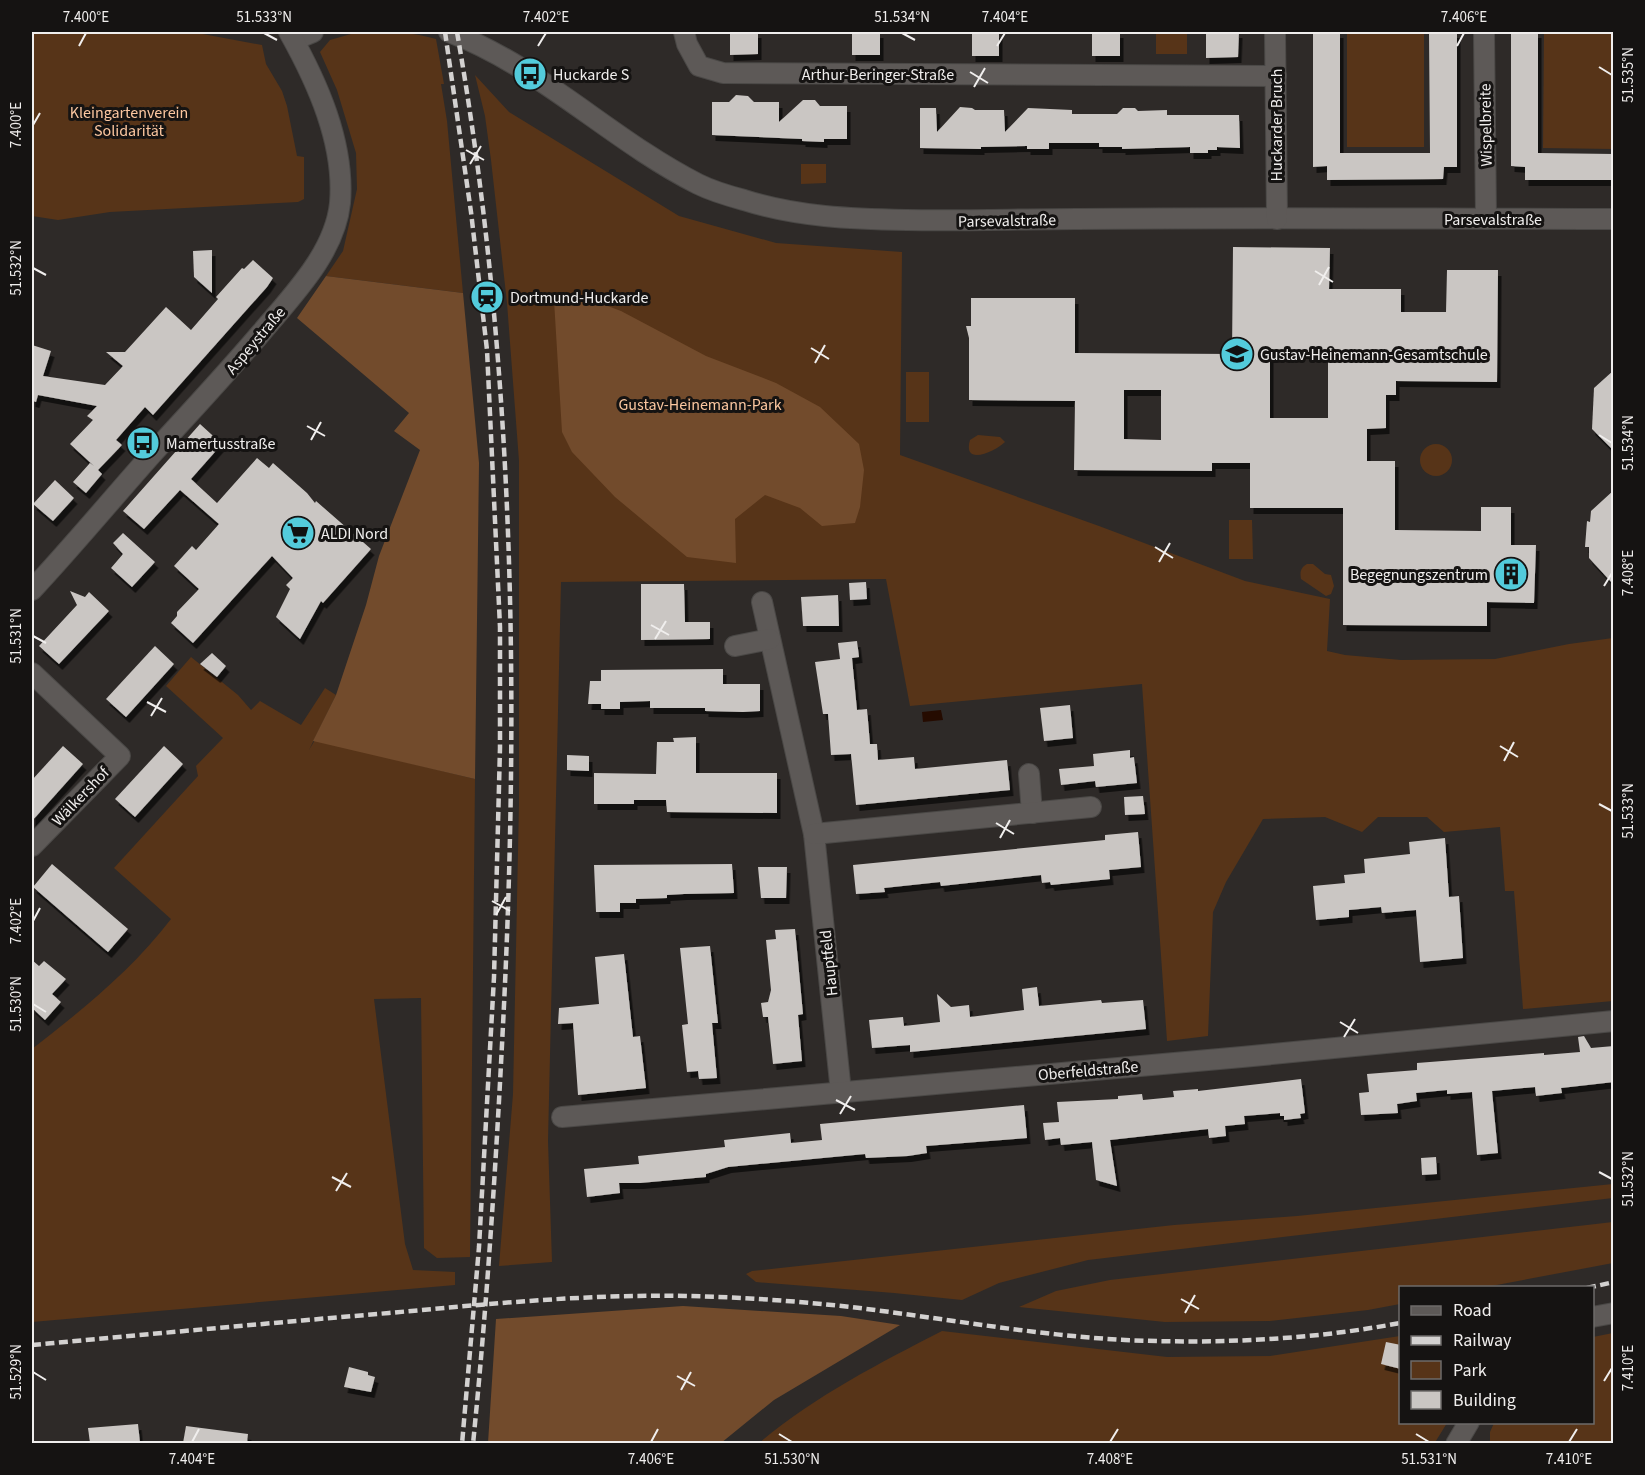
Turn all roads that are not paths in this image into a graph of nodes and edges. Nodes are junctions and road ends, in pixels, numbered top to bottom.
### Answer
1 (313, 32) edge
2 (449, 32) edge
3 (684, 32) edge
4 (1275, 32) edge
5 (1484, 32) edge
6 (291, 36) edge
7 (1276, 76) junction
8 (1276, 219) junction
9 (1486, 219) junction
10 (1614, 219) edge
11 (39, 569) edge
12 (32, 590) edge
13 (762, 602) dead end
14 (770, 639) junction
15 (735, 646) dead end
16 (32, 674) edge
17 (1029, 774) dead end
18 (1091, 807) dead end
19 (1032, 813) junction
20 (814, 834) junction
21 (32, 846) edge
22 (1614, 1021) edge
23 (841, 1092) junction
24 (562, 1117) dead end
25 (1614, 1313) edge
26 (1594, 1317) edge
27 (1468, 1424) edge
28 (1456, 1443) edge

1 - 6 street
2 - 8 street, Parsevalstraße
3 - 7 street, Arthur-Beringer-Straße
4 - 7 street, Huckarder Bruch
5 - 9 street, Wispelbreite
6 - 11 street, Aspeystraße
7 - 8 street, Huckarder Bruch
8 - 9 street, Parsevalstraße
9 - 10 street, Parsevalstraße
11 - 12 street, Aspeystraße
13 - 14 street, Hauptfeld
14 - 15 street
14 - 20 street, Hauptfeld
16 - 21 street, Wälkershof
17 - 19 street
18 - 19 street
19 - 20 street
20 - 23 street, Hauptfeld
22 - 23 street, Oberfeldstraße
23 - 24 street, Oberfeldstraße
25 - 26 street
27 - 28 street

